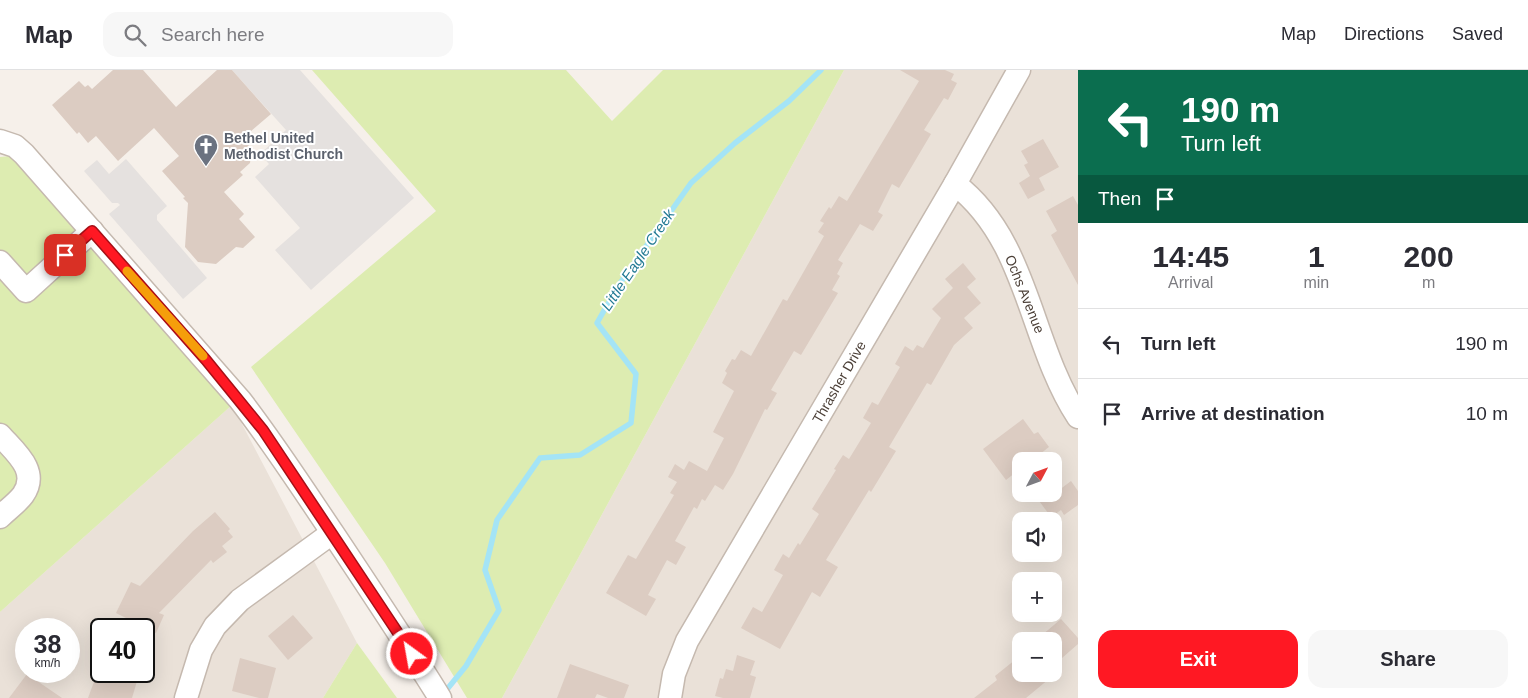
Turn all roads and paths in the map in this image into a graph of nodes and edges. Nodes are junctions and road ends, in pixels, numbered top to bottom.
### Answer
1 (1019, 70) edge
2 (0, 141) edge
3 (954, 184) junction
4 (92, 231) junction
5 (0, 262) edge
6 (1078, 417) edge
7 (0, 435) edge
8 (0, 516) edge
9 (332, 533) junction
10 (186, 698) edge
11 (440, 698) edge
12 (670, 698) edge

1 - 3 street, Thrasher Drive
2 - 4 street
3 - 6 street, Ochs Avenue
3 - 12 street, Thrasher Drive
4 - 5 street
4 - 9 street
7 - 8 street
9 - 10 street
9 - 11 street

